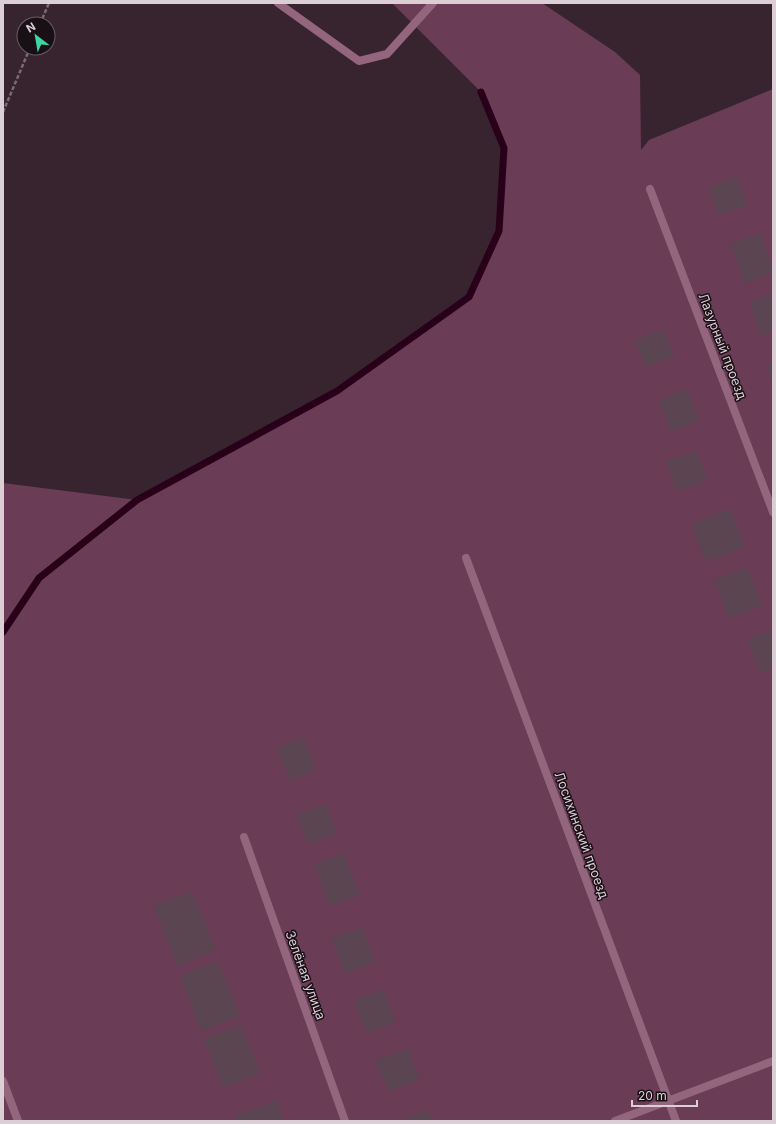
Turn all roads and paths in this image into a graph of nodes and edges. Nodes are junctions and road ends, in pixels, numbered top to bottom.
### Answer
1 (49, 3) edge
2 (278, 3) edge
3 (433, 3) edge
4 (43, 16) edge
5 (27, 56) edge
6 (3, 112) edge
7 (650, 189) dead end
8 (773, 512) edge
9 (466, 558) dead end
10 (244, 837) dead end
11 (773, 1061) edge
12 (3, 1081) edge
13 (668, 1101) junction
14 (18, 1121) edge
15 (345, 1121) edge
16 (615, 1121) edge
17 (676, 1121) edge

1 - 4 path
2 - 3 street
5 - 6 path
7 - 8 street, Лазурный проезд
9 - 13 street, Лосихинский проезд
10 - 15 street, Зелёная улица
11 - 13 street
12 - 14 street
13 - 16 street
13 - 17 street, Лосихинский проезд

